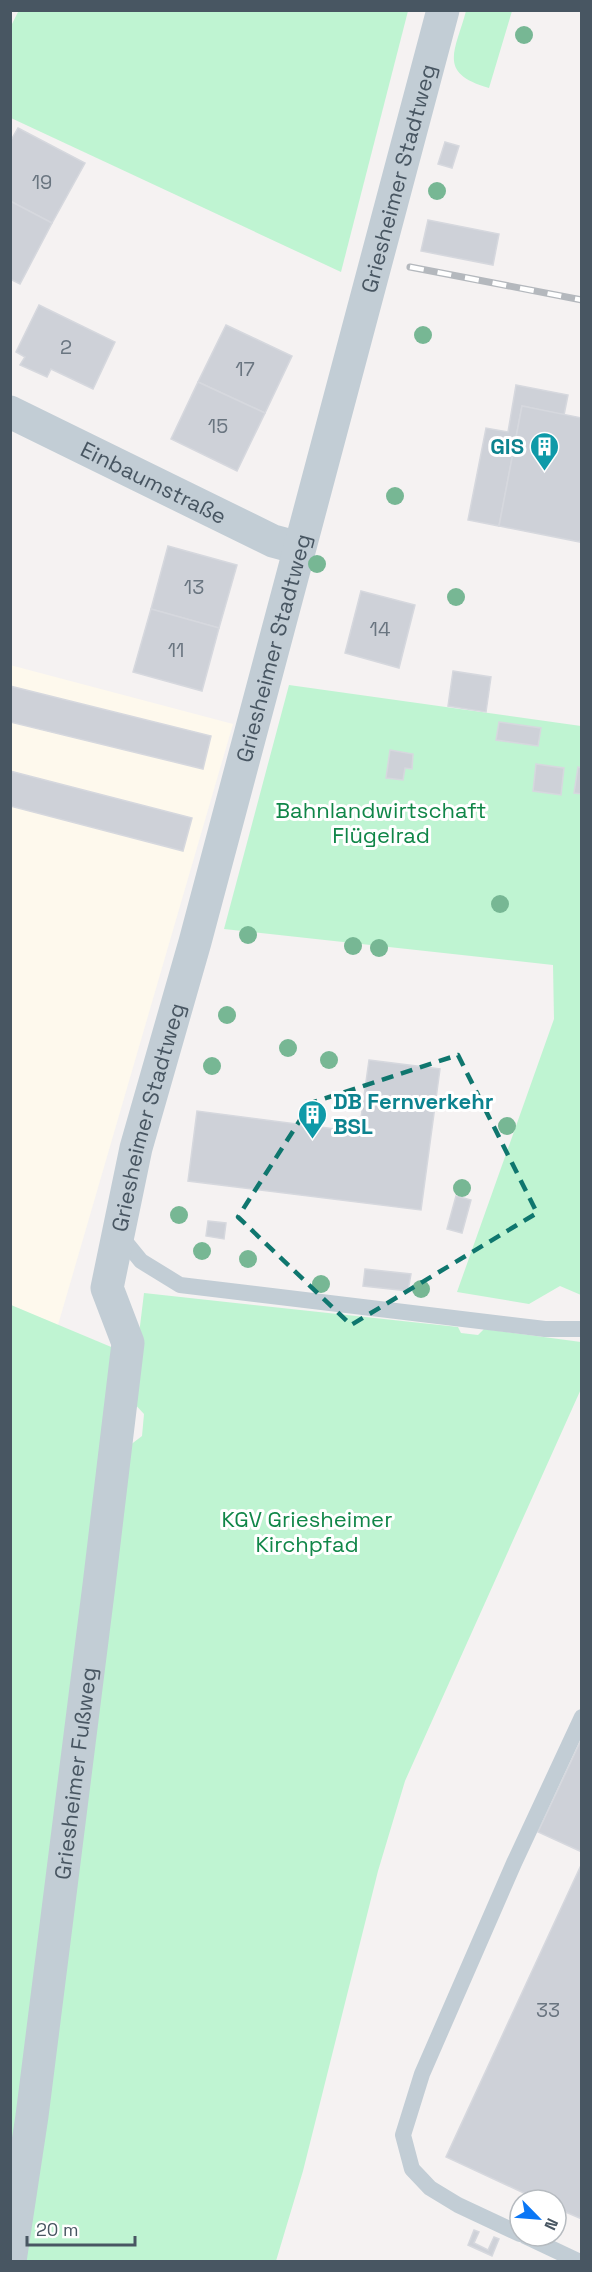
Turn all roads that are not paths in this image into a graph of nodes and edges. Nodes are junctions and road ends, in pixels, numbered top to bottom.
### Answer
1 (443, 10) edge
2 (10, 412) edge
3 (299, 548) junction
4 (118, 1233) junction
5 (107, 1288) joint
6 (582, 1329) edge
7 (582, 1717) edge
8 (508, 2228) edge
9 (550, 2248) edge
10 (10, 2261) edge
11 (580, 2262) edge

1 - 3 street, Griesheimer Stadtweg
2 - 3 street, Einbaumstraße
3 - 4 street, Griesheimer Stadtweg
4 - 5 street, Griesheimer Stadtweg
4 - 6 lane
5 - 10 street, Griesheimer Fußweg
7 - 8 lane
9 - 11 lane

